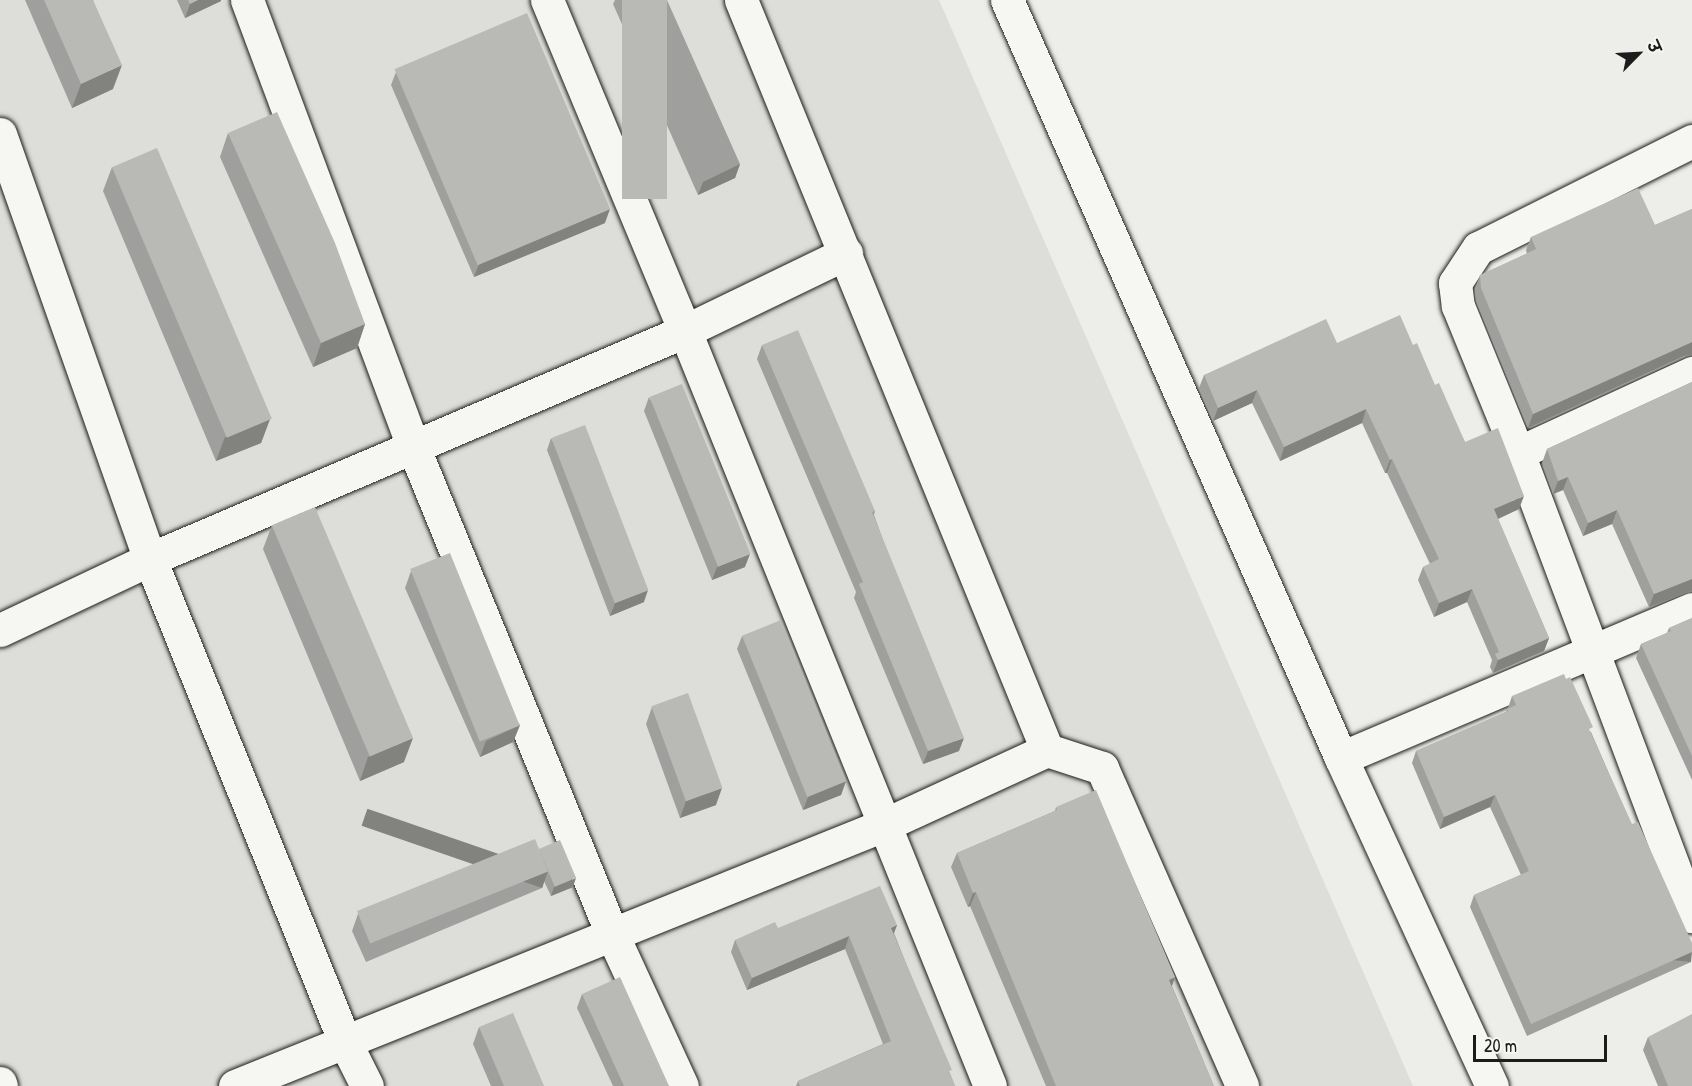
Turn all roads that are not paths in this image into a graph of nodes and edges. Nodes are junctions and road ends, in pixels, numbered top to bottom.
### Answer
1 (247, 0) edge
2 (547, 0) edge
3 (741, 0) edge
4 (1007, 0) edge
5 (0, 134) edge
6 (1692, 141) edge
7 (846, 253) junction
8 (685, 331) junction
9 (1692, 373) edge
10 (413, 446) junction
11 (1518, 453) junction
12 (150, 559) junction
13 (1692, 609) edge
14 (0, 630) edge
15 (1592, 651) junction
16 (1047, 750) junction
17 (1341, 758) junction
18 (884, 825) junction
19 (1692, 916) edge
20 (612, 934) junction
21 (344, 1040) junction
22 (235, 1086) edge
23 (367, 1086) edge
24 (682, 1086) edge
25 (990, 1086) edge
26 (1242, 1086) edge
27 (1491, 1086) edge

1 - 10 street
2 - 8 street
3 - 7 street
4 - 17 street
5 - 12 street
6 - 11 street
7 - 8 street
7 - 16 street
8 - 10 street
8 - 18 street
9 - 11 street
10 - 12 street
10 - 20 street
11 - 15 street
12 - 14 street
12 - 21 street
13 - 15 street
15 - 17 street
15 - 19 street
16 - 18 street
16 - 26 street
17 - 27 street
18 - 20 street
18 - 25 street
20 - 21 street
20 - 24 street
21 - 22 street
21 - 23 street

